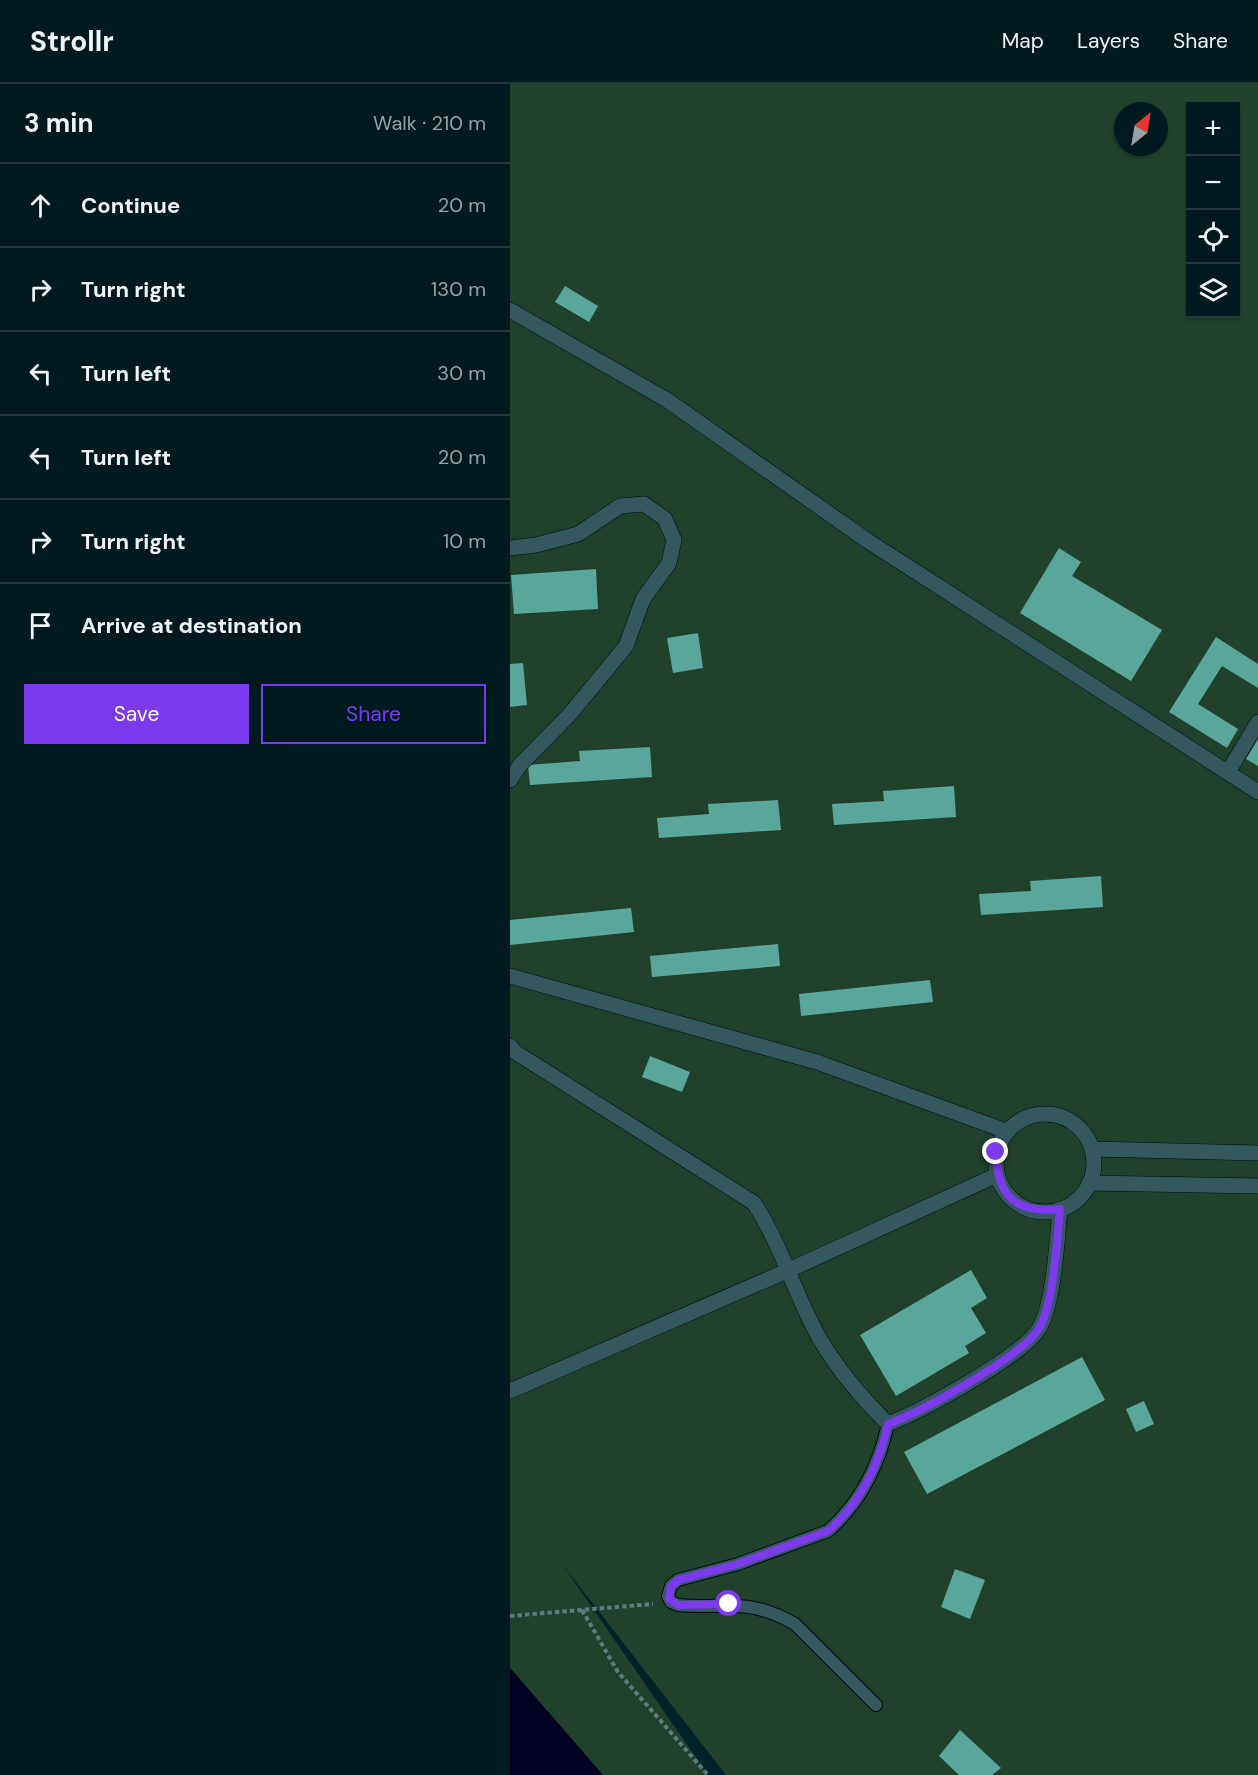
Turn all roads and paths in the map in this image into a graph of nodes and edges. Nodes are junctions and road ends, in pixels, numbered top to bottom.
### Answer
1 (510, 310) edge
2 (510, 548) edge
3 (1258, 722) edge
4 (1228, 772) junction
5 (510, 780) edge
6 (1258, 792) edge
7 (510, 976) edge
8 (510, 1046) edge
9 (1006, 1131) junction
10 (1092, 1149) junction
11 (1258, 1153) edge
12 (997, 1175) junction
13 (1089, 1183) junction
14 (1258, 1186) edge
15 (1060, 1209) junction
16 (789, 1270) junction
17 (510, 1391) edge
18 (888, 1424) junction
19 (671, 1602) junction
20 (582, 1610) junction
21 (510, 1616) edge
22 (876, 1705) dead end
23 (708, 1775) edge

1 - 4 street
2 - 5 street
3 - 4 street
4 - 6 street
7 - 9 street
8 - 16 street
9 - 10 street
9 - 12 street
10 - 11 street
10 - 13 street
12 - 15 street
12 - 16 street
13 - 14 street
13 - 15 street
15 - 18 street
16 - 17 street
16 - 18 street
18 - 19 lane
19 - 20 path
19 - 22 lane
20 - 21 path
20 - 23 path

